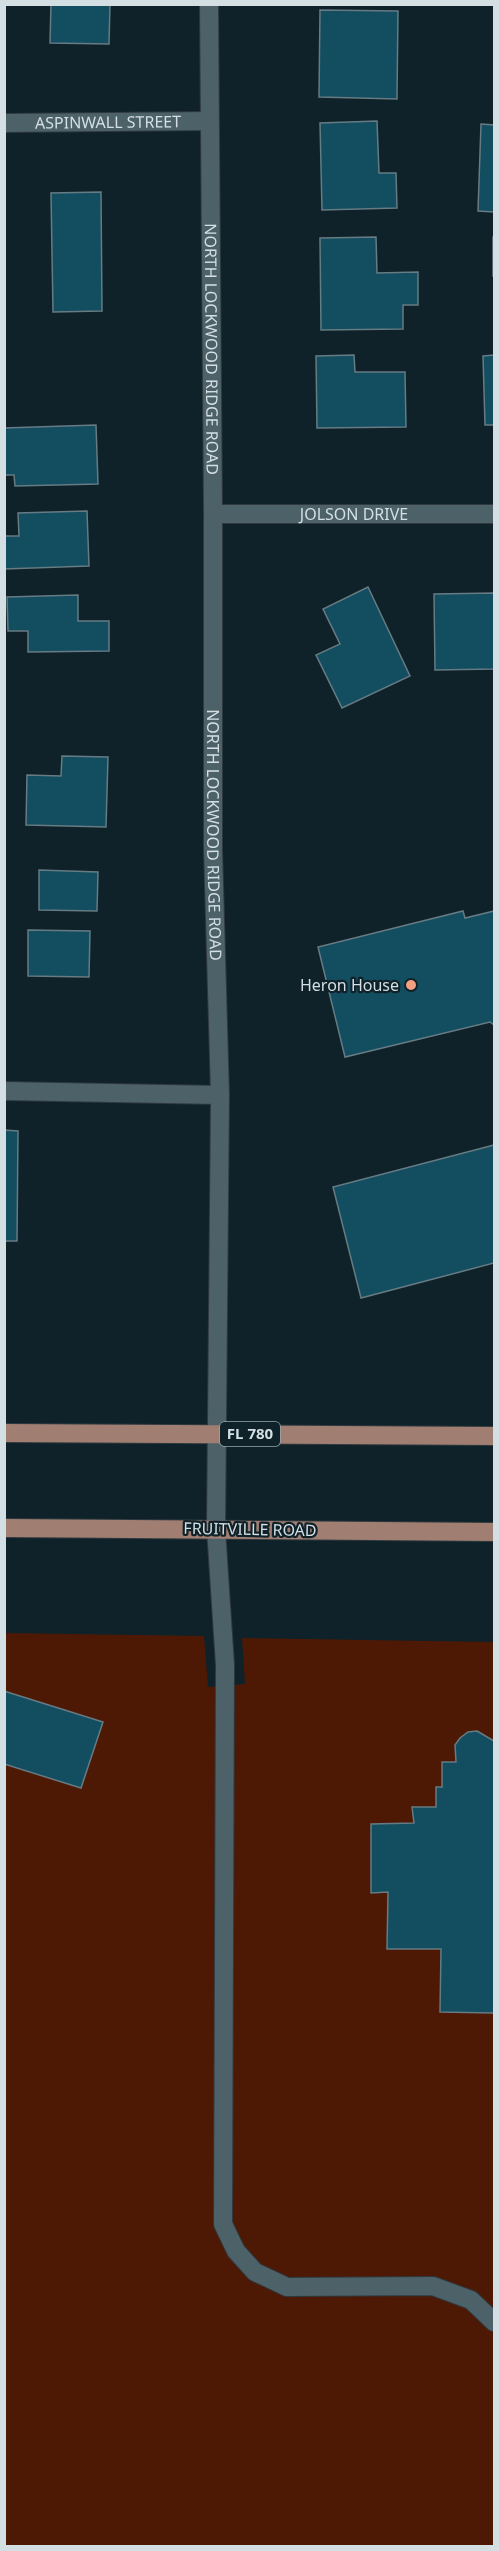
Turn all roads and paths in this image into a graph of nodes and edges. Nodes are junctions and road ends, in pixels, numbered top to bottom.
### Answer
1 (209, 4) edge
2 (209, 121) junction
3 (4, 123) edge
4 (213, 514) junction
5 (495, 514) edge
6 (4, 1091) edge
7 (220, 1095) junction
8 (4, 1433) edge
9 (218, 1434) junction
10 (495, 1436) edge
11 (4, 1528) edge
12 (216, 1529) junction
13 (495, 1532) edge
14 (495, 2322) edge

1 - 2 street, NORTH LOCKWOOD RIDGE ROAD
2 - 3 street, ASPINWALL STREET
2 - 4 street, NORTH LOCKWOOD RIDGE ROAD
4 - 5 street, JOLSON DRIVE
4 - 7 street, NORTH LOCKWOOD RIDGE ROAD
6 - 7 street
7 - 9 street, NORTH LOCKWOOD RIDGE ROAD
8 - 9 main road, FL 780
9 - 10 main road, FL 780
9 - 12 street, NORTH LOCKWOOD RIDGE ROAD
11 - 12 main road, FRUITVILLE ROAD
12 - 13 main road, FRUITVILLE ROAD
12 - 14 street, NORTH LOCKWOOD RIDGE ROAD

